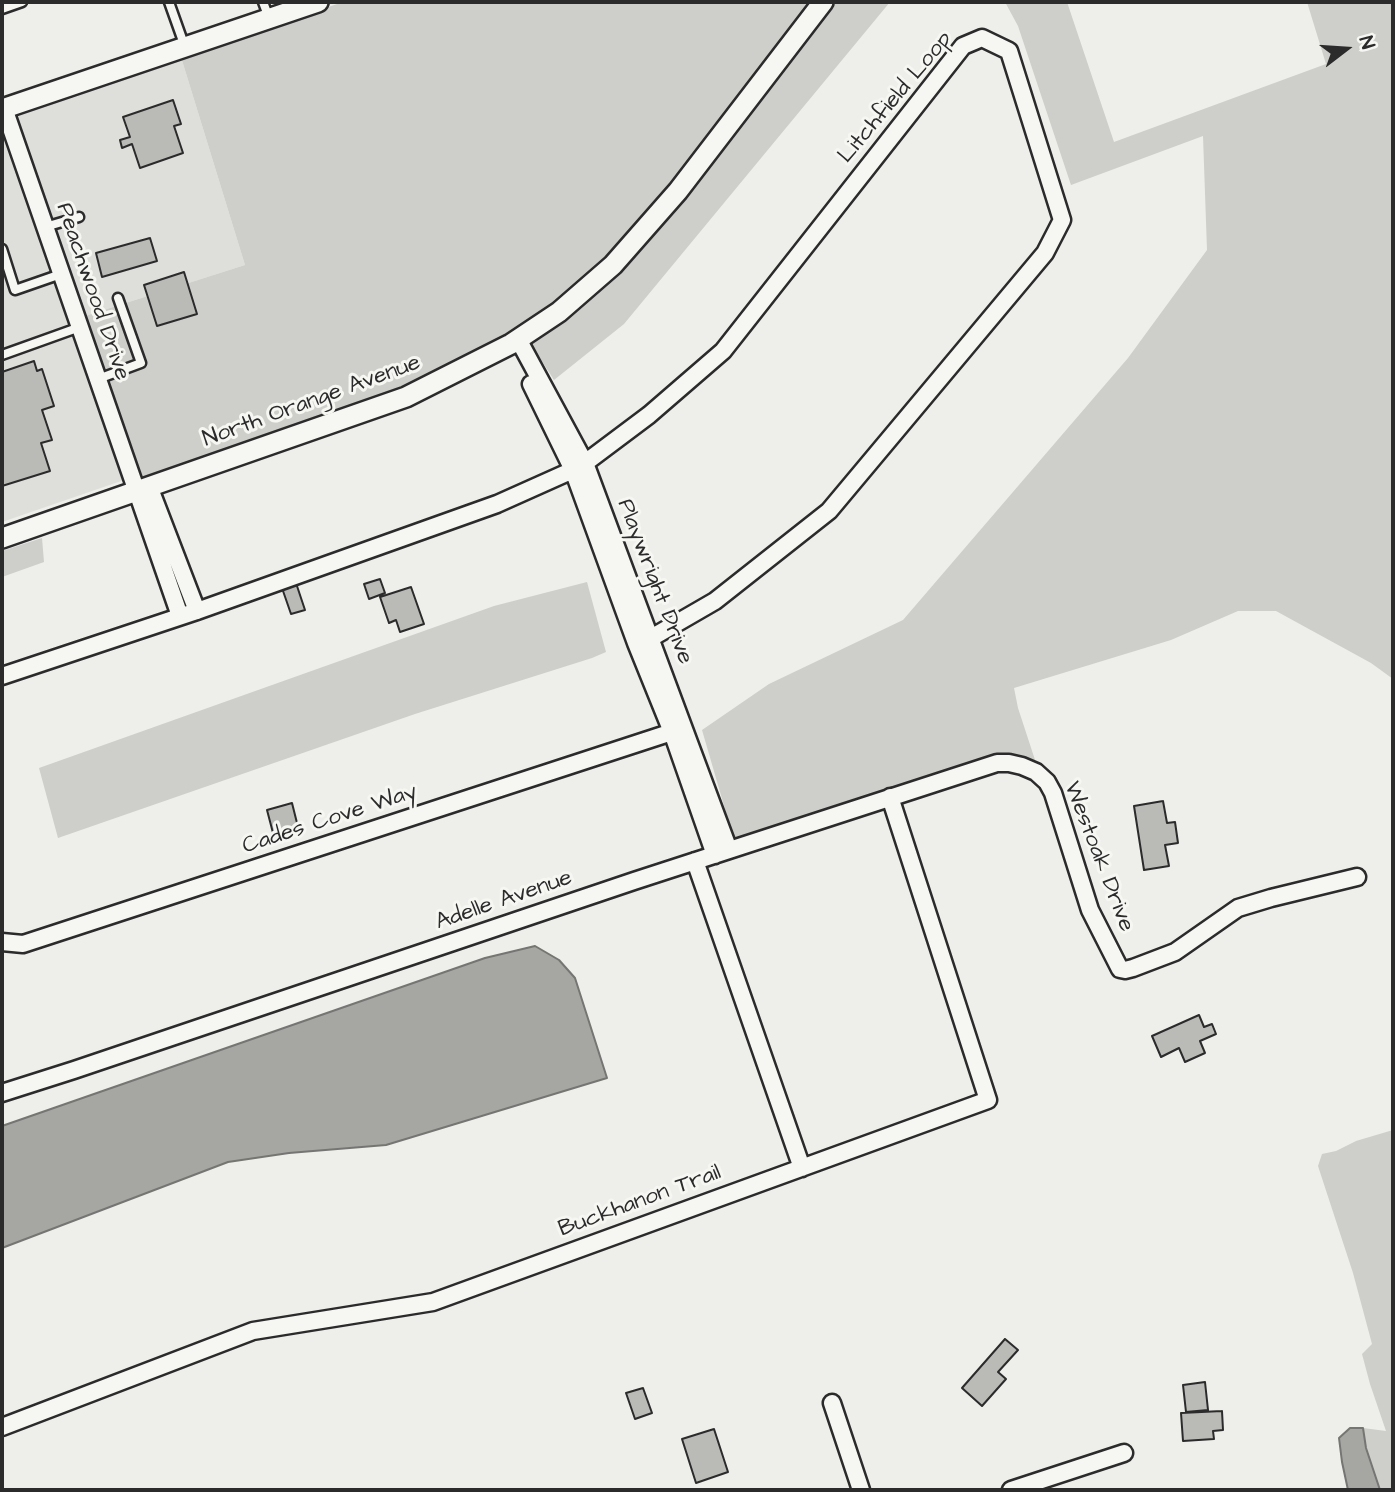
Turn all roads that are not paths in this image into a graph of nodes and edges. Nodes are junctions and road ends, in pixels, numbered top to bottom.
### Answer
1 (22, 2) edge
2 (169, 2) edge
3 (318, 2) edge
4 (823, 2) edge
5 (2, 9) edge
6 (266, 10) edge
7 (185, 47) junction
8 (3, 109) edge
9 (79, 217) dead end
10 (45, 227) junction
11 (2, 249) edge
12 (61, 274) junction
13 (118, 298) dead end
14 (80, 327) junction
15 (515, 342) junction
16 (2, 355) edge
17 (98, 379) junction
18 (579, 467) junction
19 (143, 488) junction
20 (2, 538) edge
21 (197, 611) junction
22 (180, 616) junction
23 (644, 641) junction
24 (2, 676) edge
25 (672, 732) junction
26 (1022, 766) joint
27 (890, 797) junction
28 (722, 852) junction
29 (695, 861) junction
30 (1356, 877) dead end
31 (2, 942) edge
32 (2, 1093) edge
33 (802, 1168) junction
34 (832, 1404) dead end
35 (2, 1427) edge
36 (1124, 1453) dead end
37 (861, 1490) edge
38 (1011, 1490) edge

1 - 5 lane
2 - 7 lane
3 - 6 street
4 - 15 street, North Orange Avenue
6 - 7 street
7 - 8 street
8 - 10 street, Peachwood Drive
9 - 10 lane
10 - 12 street, Peachwood Drive
11 - 12 lane
12 - 14 street, Peachwood Drive
13 - 17 lane
14 - 16 lane
14 - 17 street, Peachwood Drive
15 - 18 street, Playwright Drive
15 - 19 street, North Orange Avenue
17 - 19 street, Peachwood Drive
18 - 21 street
18 - 23 street, Playwright Drive
18 - 23 street, Litchfield Loop
19 - 20 street, North Orange Avenue
19 - 21 street
19 - 22 street
21 - 22 street
22 - 24 street
23 - 25 street, Playwright Drive
23 - 28 street, Playwright Drive
25 - 28 street, Playwright Drive
25 - 31 street, Cades Cove Way
26 - 27 street, Adelle Avenue
26 - 30 street, Westoak Drive
27 - 28 street, Adelle Avenue
27 - 33 street, Buckhanon Trail
28 - 29 street, Adelle Avenue
29 - 32 street, Adelle Avenue
29 - 33 street
33 - 35 street, Buckhanon Trail
34 - 37 street
36 - 38 street

